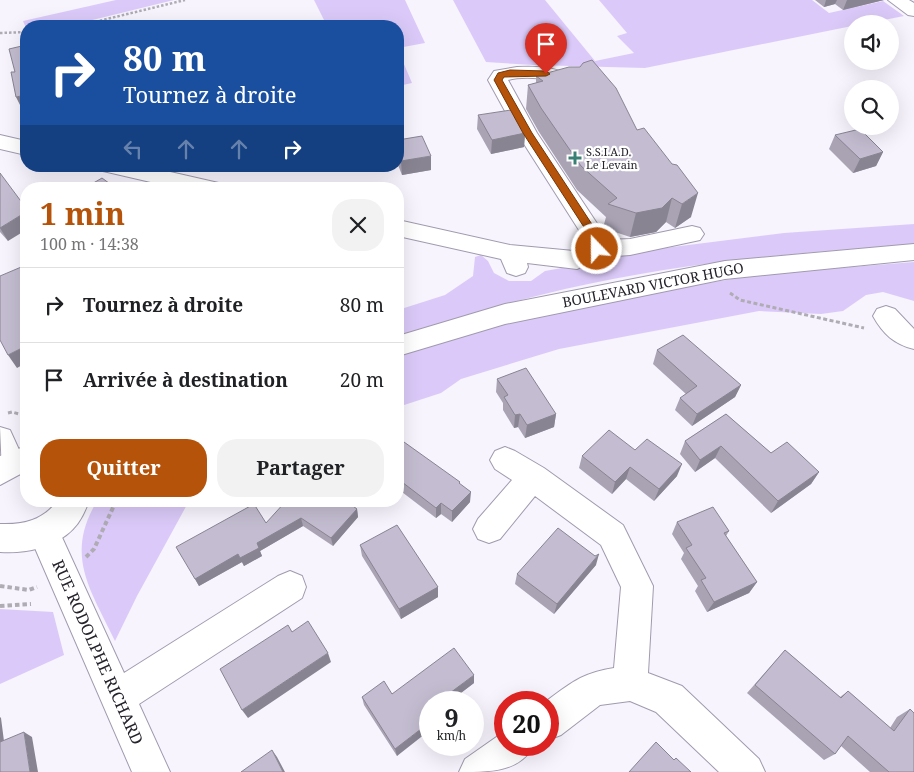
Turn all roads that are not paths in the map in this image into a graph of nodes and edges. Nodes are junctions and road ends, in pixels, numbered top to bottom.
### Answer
1 (897, 0) edge
2 (914, 11) edge
3 (569, 85) edge
4 (0, 142) edge
5 (20, 147) edge
6 (138, 172) edge
7 (183, 182) edge
8 (404, 230) edge
9 (692, 234) dead end
10 (597, 249) junction
11 (914, 252) edge
12 (886, 316) dead end
13 (910, 338) edge
14 (404, 344) edge
15 (505, 460) dead end
16 (532, 477) junction
17 (72, 507) edge
18 (489, 529) dead end
19 (44, 532) junction
20 (0, 538) edge
21 (290, 587) dead end
22 (630, 683) junction
23 (118, 697) junction
24 (559, 714) edge
25 (501, 756) edge
26 (151, 772) edge
27 (478, 772) edge
28 (746, 772) edge

1 - 2 street
3 - 10 street
4 - 5 street
6 - 7 street
8 - 10 street
9 - 10 street
11 - 14 street, BOULEVARD VICTOR HUGO
12 - 13 street
15 - 16 street
16 - 18 street
16 - 22 street
17 - 19 street
19 - 20 street
19 - 23 street, RUE RODOLPHE RICHARD
21 - 23 street
22 - 24 street
22 - 28 street
23 - 26 street, RUE RODOLPHE RICHARD
25 - 27 street

